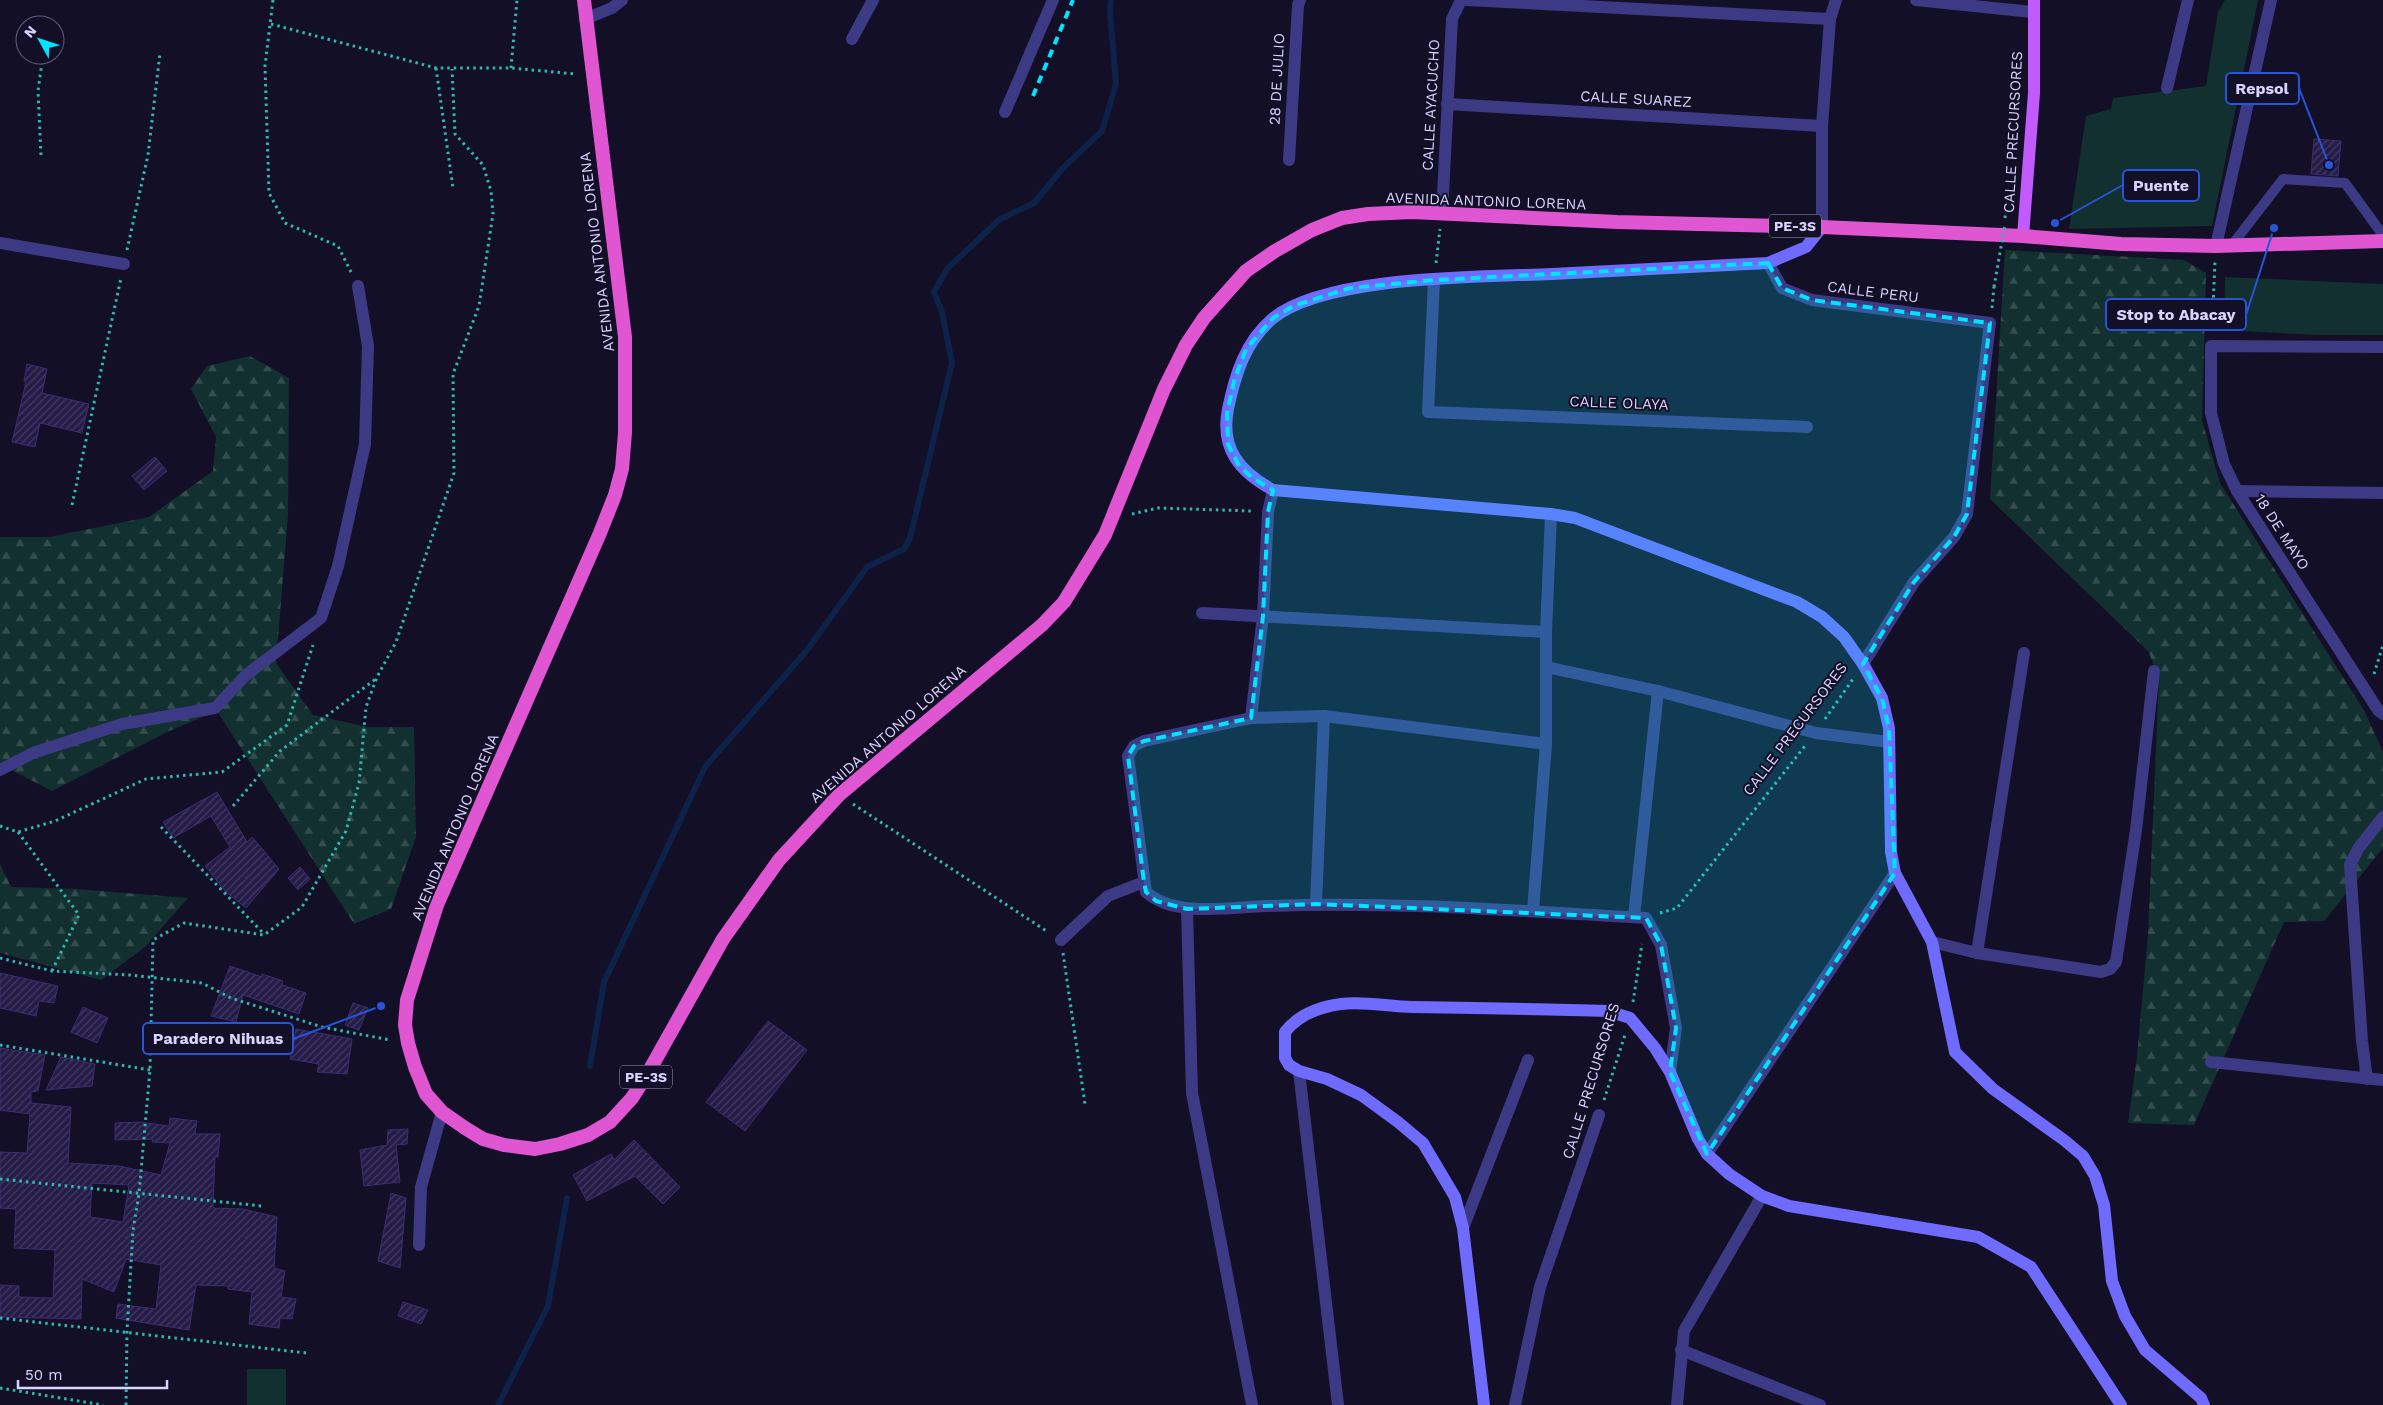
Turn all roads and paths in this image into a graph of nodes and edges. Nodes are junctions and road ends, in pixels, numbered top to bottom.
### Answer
1 (273, 0) edge
2 (517, 0) edge
3 (584, 0) edge
4 (622, 0) edge
5 (873, 0) edge
6 (1052, 0) edge
7 (1300, 0) edge
8 (1462, 0) edge
9 (1467, 0) edge
10 (1836, 0) edge
11 (1916, 0) edge
12 (2188, 0) edge
13 (2271, 0) edge
14 (2033, 6) edge
15 (585, 19) junction
16 (1830, 19) junction
17 (271, 24) junction
18 (852, 39) dead end
19 (160, 53) dead end
20 (42, 65) edge
21 (436, 68) junction
22 (511, 68) junction
23 (452, 69) junction
24 (592, 76) junction
25 (2167, 88) dead end
26 (1447, 104) junction
27 (1005, 112) dead end
28 (1822, 126) junction
29 (41, 155) dead end
30 (1289, 160) dead end
31 (454, 188) dead end
32 (1442, 214) junction
33 (2005, 224) dead end
34 (1822, 227) junction
35 (2383, 235) edge
36 (2023, 236) junction
37 (2383, 241) edge
38 (0, 242) edge
39 (2232, 245) junction
40 (2216, 246) junction
41 (1768, 263) junction
42 (124, 264) junction
43 (1434, 280) junction
44 (358, 286) joint
45 (1994, 287) dead end
46 (2211, 346) junction
47 (2383, 347) edge
48 (1807, 427) dead end
49 (1273, 490) junction
50 (2237, 491) junction
51 (2383, 494) edge
52 (72, 505) dead end
53 (1268, 512) junction
54 (1551, 514) junction
55 (1112, 518) junction
56 (1202, 613) dead end
57 (1263, 616) junction
58 (321, 618) junction
59 (1546, 632) junction
60 (2383, 645) edge
61 (2024, 653) dead end
62 (1863, 664) junction
63 (1546, 667) junction
64 (2154, 671) dead end
65 (377, 677) junction
66 (1658, 691) junction
67 (2368, 694) junction
68 (2383, 714) edge
69 (1324, 716) junction
70 (1251, 718) junction
71 (1816, 733) junction
72 (1889, 742) junction
73 (1546, 744) junction
74 (0, 770) edge
75 (838, 795) junction
76 (234, 806) dead end
77 (2383, 817) edge
78 (0, 826) edge
79 (161, 827) dead end
80 (18, 832) junction
81 (1895, 873) junction
82 (1144, 882) junction
83 (1316, 904) junction
84 (1187, 909) junction
85 (1533, 911) junction
86 (1640, 918) junction
87 (264, 934) junction
88 (1061, 940) junction
89 (1932, 942) junction
90 (1977, 953) junction
91 (0, 958) edge
92 (52, 971) junction
93 (152, 977) junction
94 (1630, 1018) junction
95 (408, 1043) junction
96 (0, 1045) edge
97 (1528, 1060) dead end
98 (2211, 1062) dead end
99 (150, 1070) junction
100 (1299, 1071) junction
101 (1670, 1072) junction
102 (2367, 1079) junction
103 (2383, 1080) edge
104 (1085, 1104) dead end
105 (442, 1112) junction
106 (1599, 1114) joint
107 (1707, 1154) junction
108 (0, 1179) edge
109 (139, 1194) junction
110 (1762, 1196) junction
111 (262, 1206) dead end
112 (1463, 1228) junction
113 (419, 1245) dead end
114 (0, 1318) edge
115 (127, 1331) junction
116 (1681, 1350) junction
117 (307, 1353) dead end
118 (0, 1388) edge
119 (103, 1405) edge
120 (126, 1405) edge
121 (1252, 1405) edge
122 (1338, 1405) edge
123 (1484, 1405) edge
124 (1515, 1405) edge
125 (1677, 1405) edge
126 (1820, 1405) edge
127 (2121, 1405) edge
128 (2204, 1405) edge

1 - 17 path
2 - 22 path
3 - 15 highway, AVENIDA ANTONIO LORENA / PE-3S
4 - 15 street
5 - 18 street
6 - 27 street
7 - 30 street, 28 DE JULIO
8 - 26 street, CALLE AYACUCHO
9 - 16 street
10 - 16 street
11 - 14 street
12 - 25 street
13 - 40 street
14 - 36 main road, CALLE PRECURSORES
15 - 24 highway, AVENIDA ANTONIO LORENA / PE-3S
16 - 28 street
17 - 21 path
17 - 44 path
19 - 42 path
20 - 29 path
21 - 23 path
21 - 31 path
22 - 23 path
22 - 24 path
23 - 65 path
24 - 95 highway, AVENIDA ANTONIO LORENA / PE-3S
26 - 28 street, CALLE SUAREZ
26 - 32 street, CALLE AYACUCHO
28 - 34 street
32 - 34 highway, AVENIDA ANTONIO LORENA / PE-3S
32 - 43 path
32 - 55 highway, AVENIDA ANTONIO LORENA / PE-3S
33 - 45 path, bridge
34 - 36 highway, PE-3S
34 - 41 main road
35 - 39 lane
36 - 40 highway, PE-3S
37 - 39 highway, PE-3S
38 - 42 street
39 - 40 highway, PE-3S
40 - 46 path
41 - 43 main road
41 - 62 street, CALLE PERU
42 - 52 path
43 - 48 street, CALLE OLAYA
43 - 49 main road
44 - 58 street
46 - 47 street
46 - 50 street, 18 DE MAYO
49 - 53 street
49 - 54 main road
50 - 51 street
50 - 67 street, 18 DE MAYO
53 - 55 path
53 - 57 street
54 - 59 street
54 - 62 main road
55 - 75 highway, AVENIDA ANTONIO LORENA / PE-3S
56 - 57 street
57 - 59 street
57 - 70 street
58 - 74 street
58 - 80 path
59 - 63 street
60 - 67 path
61 - 90 street
62 - 71 path, CALLE PRECURSORES
62 - 72 main road
63 - 66 street
63 - 73 street
64 - 90 street
65 - 76 path
65 - 87 path
66 - 71 street
66 - 86 street
67 - 68 street, 18 DE MAYO
69 - 70 street
69 - 73 street
69 - 83 street
70 - 82 street
71 - 72 street
71 - 86 path, CALLE PRECURSORES
72 - 81 main road
73 - 85 street
75 - 88 path
75 - 105 highway, AVENIDA ANTONIO LORENA / PE-3S
77 - 102 street
78 - 80 path
79 - 87 path
80 - 92 path
81 - 89 main road
81 - 107 street
82 - 84 street
82 - 88 street
83 - 84 street
83 - 85 street
84 - 121 street
85 - 86 street
86 - 94 path, CALLE PRECURSORES
86 - 101 street
87 - 93 path
88 - 104 path
89 - 90 street
89 - 128 main road
91 - 92 path
92 - 93 path
93 - 95 path
93 - 99 path
94 - 100 main road
94 - 101 main road
94 - 106 path, CALLE PRECURSORES
95 - 105 highway, AVENIDA ANTONIO LORENA / PE-3S
96 - 99 path
97 - 112 street
98 - 102 street
99 - 109 path
100 - 112 main road
100 - 122 street
101 - 107 main road
102 - 103 street
105 - 113 street
106 - 124 street, CALLE PRECURSORES
107 - 110 main road
108 - 109 path
109 - 111 path
109 - 115 path
110 - 116 street
110 - 127 main road
112 - 123 main road
114 - 115 path
115 - 117 path
115 - 120 path
116 - 125 street
116 - 126 street
118 - 119 path

